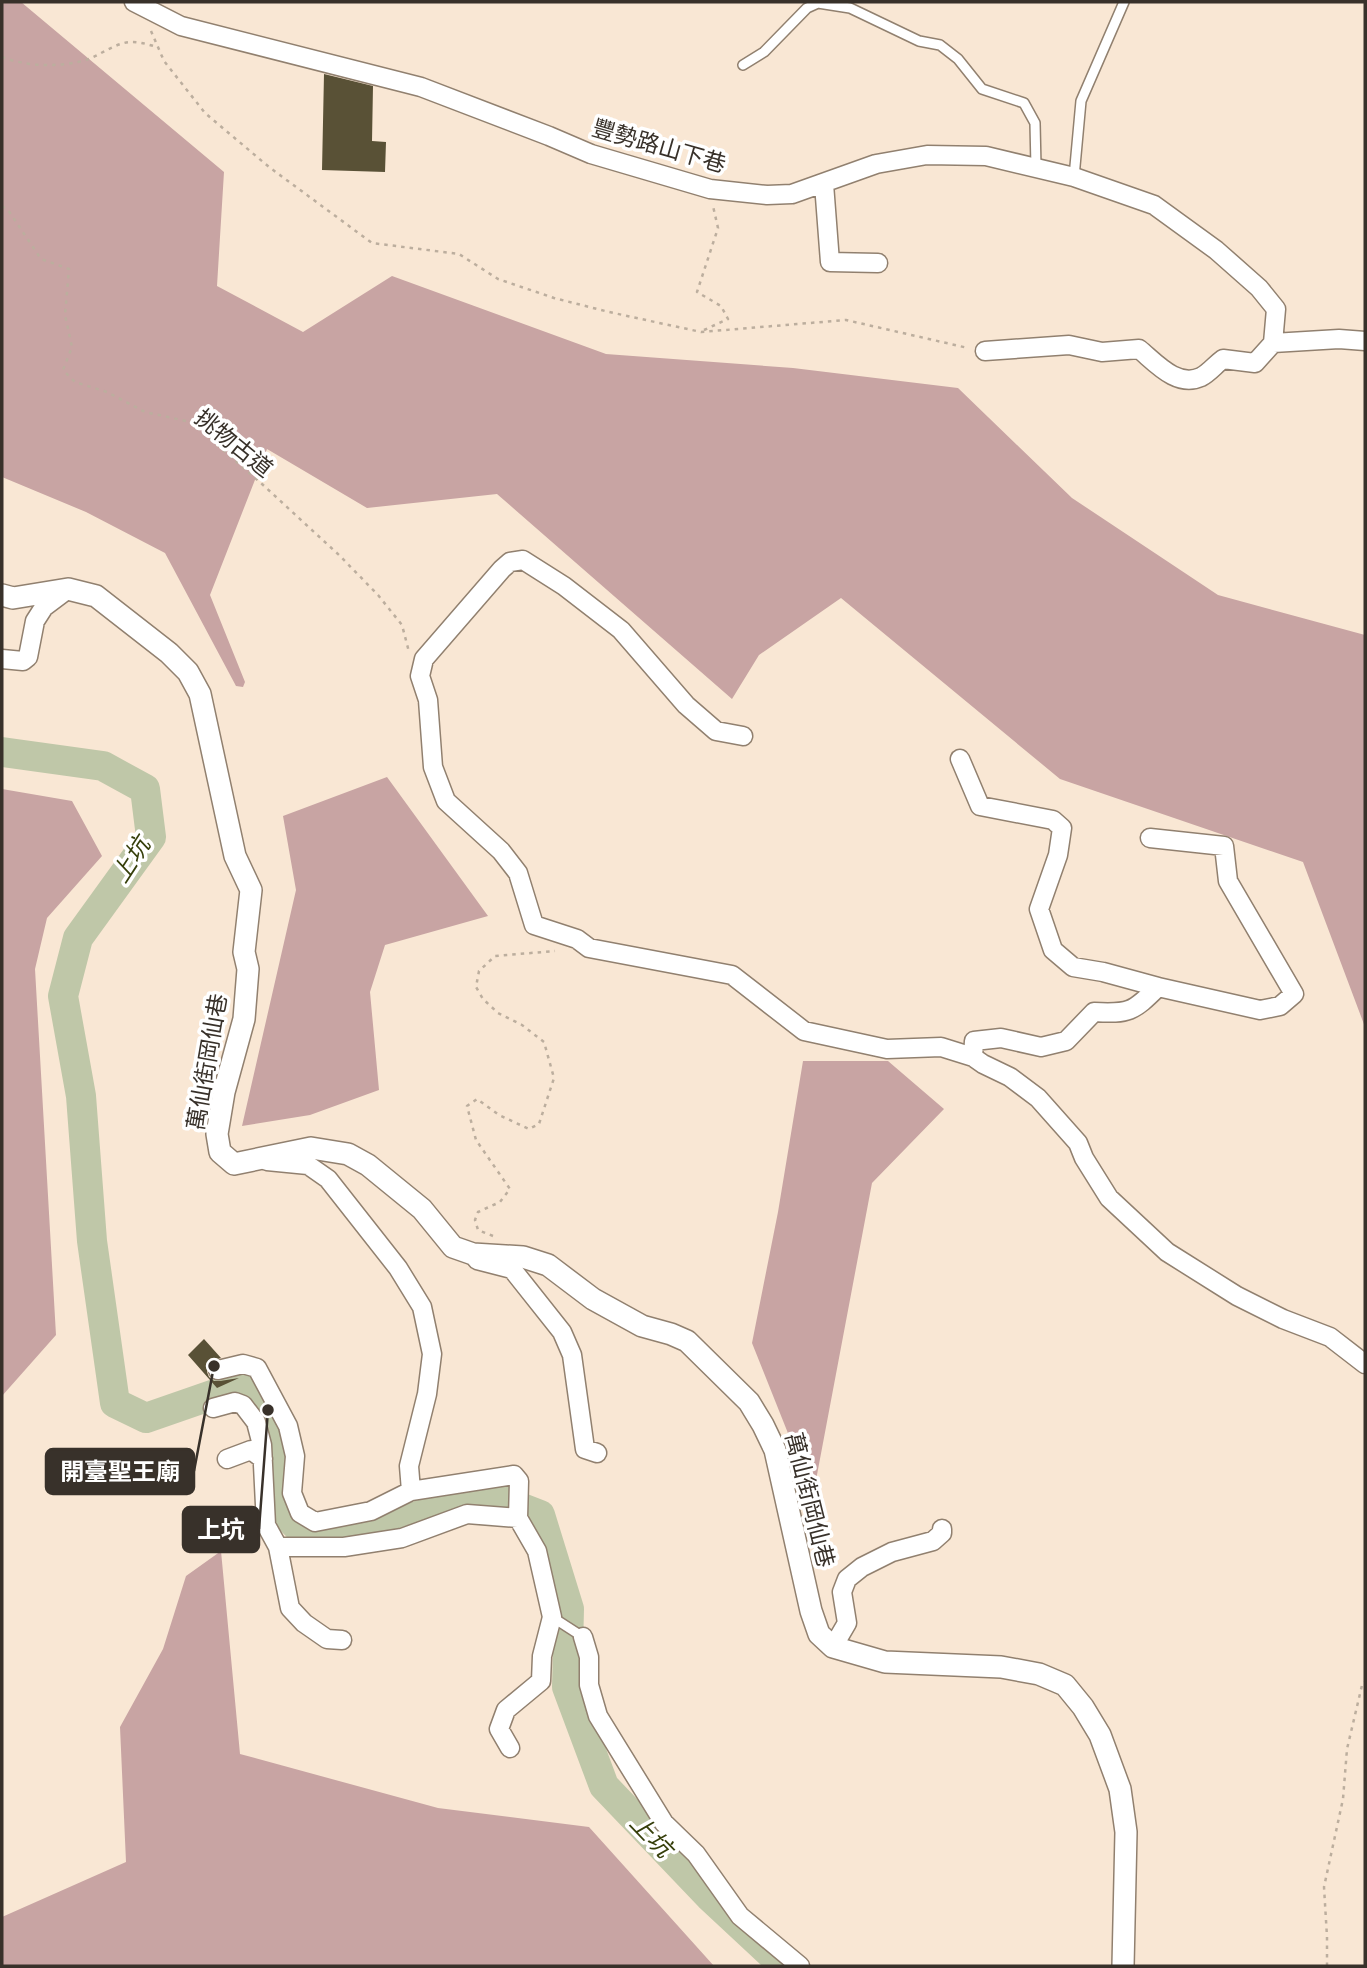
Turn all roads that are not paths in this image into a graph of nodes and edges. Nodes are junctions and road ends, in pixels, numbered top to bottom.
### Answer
1 (1124, 2) edge
2 (138, 5) edge
3 (743, 65) dead end
4 (1036, 167) junction
5 (1074, 177) junction
6 (824, 184) junction
7 (878, 263) dead end
8 (1365, 341) edge
9 (1273, 343) junction
10 (985, 351) road end
11 (68, 589) junction
12 (2, 595) edge
13 (2, 659) edge
14 (743, 736) dead end
15 (960, 759) dead end
16 (1150, 838) dead end
17 (1158, 986) junction
18 (973, 1056) junction
19 (256, 1160) junction
20 (472, 1254) junction
21 (1365, 1364) edge
22 (218, 1370) dead end
23 (213, 1408) dead end
24 (597, 1453) dead end
25 (227, 1459) dead end
26 (263, 1459) junction
27 (411, 1491) junction
28 (518, 1518) junction
29 (942, 1529) dead end
30 (278, 1547) junction
31 (552, 1617) junction
32 (583, 1637) joint
33 (342, 1640) dead end
34 (833, 1647) junction
35 (509, 1748) dead end
36 (800, 1966) edge
37 (1123, 1966) edge

1 - 5 lane
2 - 6 street, 豐勢路山下巷
3 - 4 lane
4 - 5 street, 豐勢路山下巷
4 - 6 street, 豐勢路山下巷
5 - 9 street, 豐勢路山下巷
6 - 7 street
8 - 9 street
9 - 10 street
11 - 12 street, 萬仙街岡仙巷
11 - 13 street
11 - 19 street, 萬仙街岡仙巷
14 - 18 street
15 - 17 street
16 - 17 street
17 - 18 street
18 - 21 street
19 - 20 street, 萬仙街岡仙巷
19 - 27 street
20 - 24 street
20 - 34 street, 萬仙街岡仙巷
22 - 27 street
23 - 26 street
25 - 26 street
26 - 30 street
27 - 28 street
28 - 30 street
28 - 31 street
29 - 34 street
30 - 33 street
31 - 32 lane
31 - 35 street
32 - 36 street
34 - 37 street

